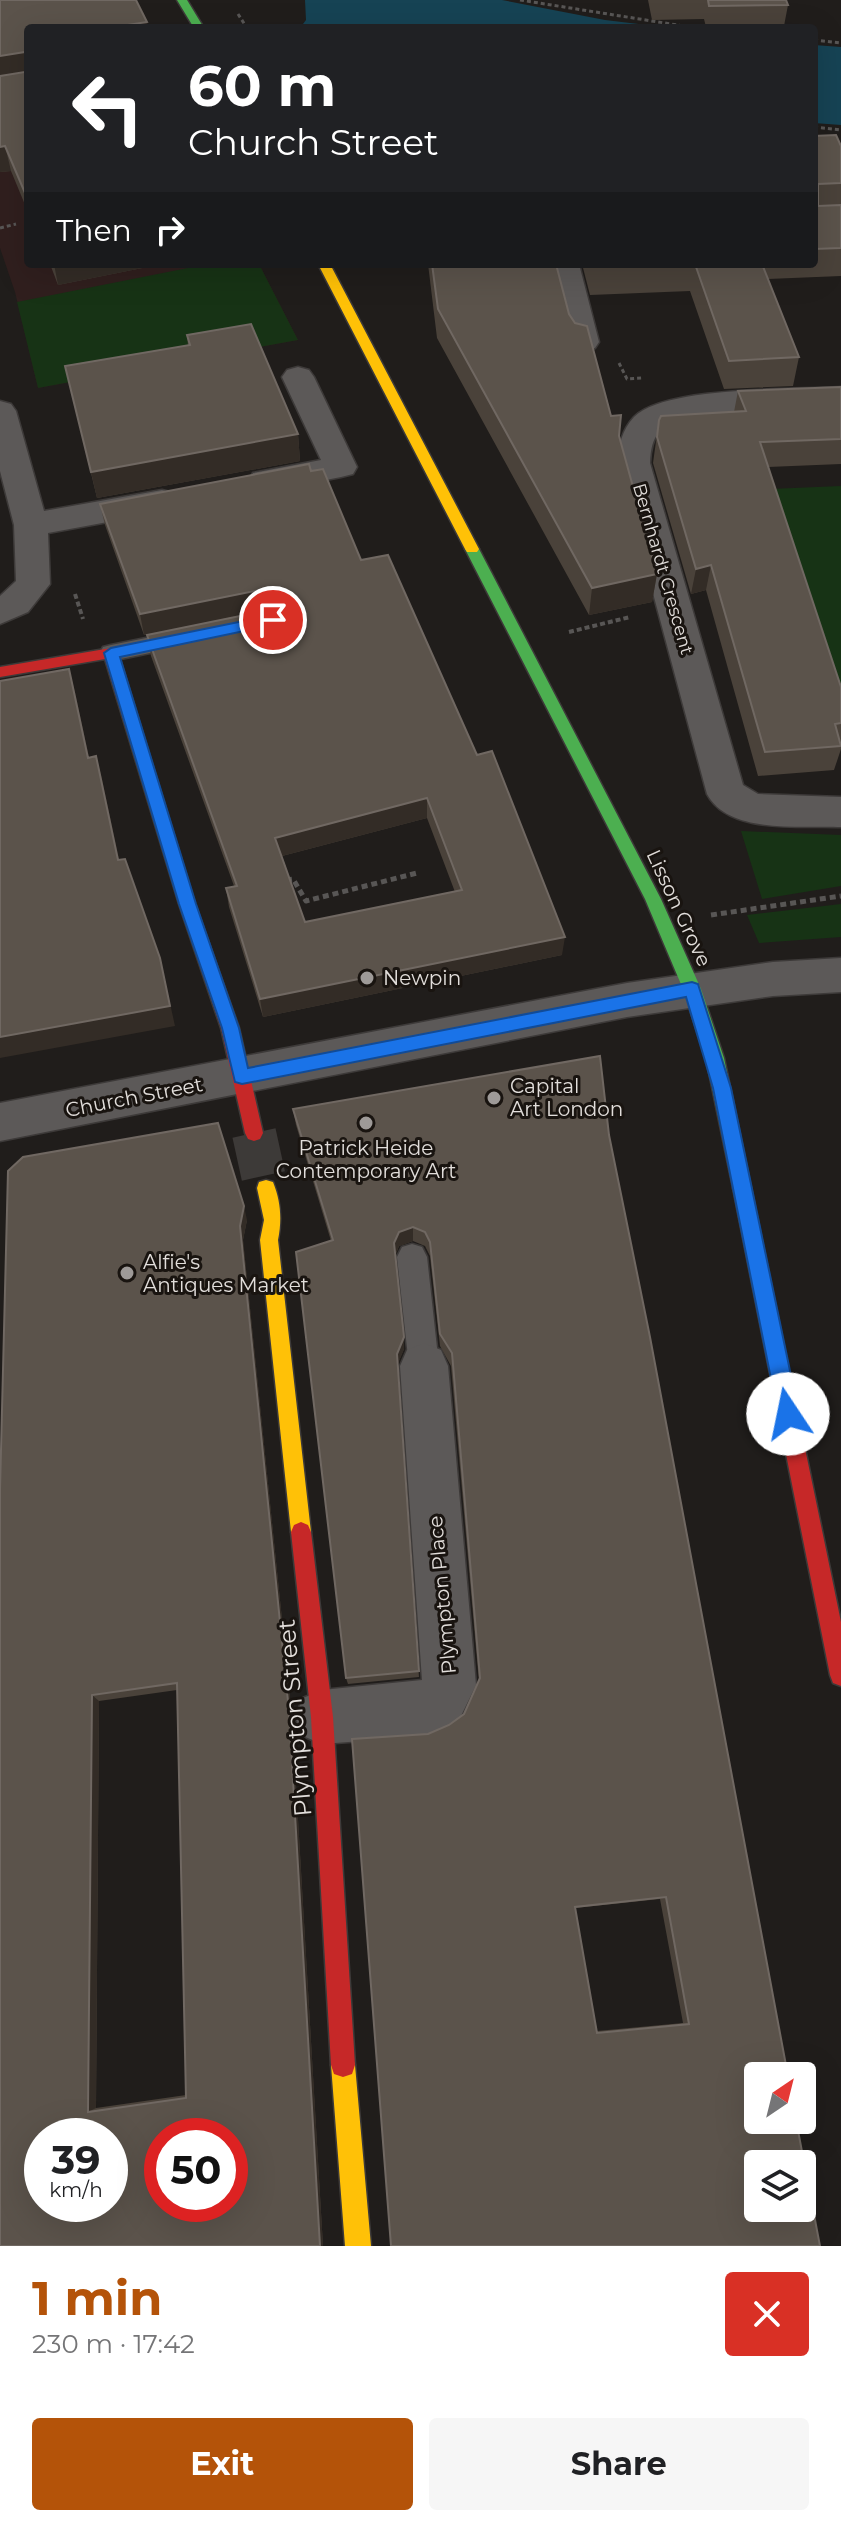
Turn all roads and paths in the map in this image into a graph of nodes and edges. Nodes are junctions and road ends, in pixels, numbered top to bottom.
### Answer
1 (182, 0) edge
2 (520, 0) edge
3 (197, 24) edge
4 (671, 24) edge
5 (818, 40) edge
6 (841, 43) edge
7 (818, 127) edge
8 (841, 130) edge
9 (16, 224) dead end
10 (0, 228) edge
11 (326, 268) edge
12 (565, 268) edge
13 (584, 342) joint
14 (298, 377) dead end
15 (841, 397) edge
16 (709, 403) junction
17 (0, 411) edge
18 (232, 487) edge
19 (186, 496) edge
20 (31, 525) junction
21 (674, 606) junction
22 (0, 612) edge
23 (214, 632) edge
24 (569, 632) dead end
25 (111, 653) junction
26 (0, 672) edge
27 (841, 812) edge
28 (417, 873) dead end
29 (275, 883) edge
30 (841, 896) edge
31 (711, 915) dead end
32 (841, 975) edge
33 (692, 989) junction
34 (242, 1077) junction
35 (0, 1122) edge
36 (254, 1133) tunnel mouth
37 (266, 1188) tunnel mouth
38 (412, 1257) edge
39 (424, 1366) joint
40 (841, 1675) edge
41 (322, 1717) junction
42 (358, 2246) edge

1 - 3 main road
2 - 4 path
5 - 6 path
7 - 8 path
9 - 10 path
11 - 33 main road, Lisson Grove
12 - 13 street
13 - 16 path
14 - 18 street
15 - 16 street, Bernhardt Crescent
16 - 21 street, Bernhardt Crescent
17 - 20 street
19 - 20 street
20 - 22 street
21 - 24 path
21 - 27 street, Bernhardt Crescent
23 - 25 lane
25 - 26 main road
25 - 34 main road
28 - 29 path
30 - 31 path
32 - 33 street, Church Street
33 - 34 street, Church Street
33 - 40 main road, Lisson Grove
34 - 35 street, Church Street
34 - 36 main road
37 - 41 main road, Plympton Street
38 - 39 lane
39 - 41 street, Plympton Place
41 - 42 main road, Plympton Street

